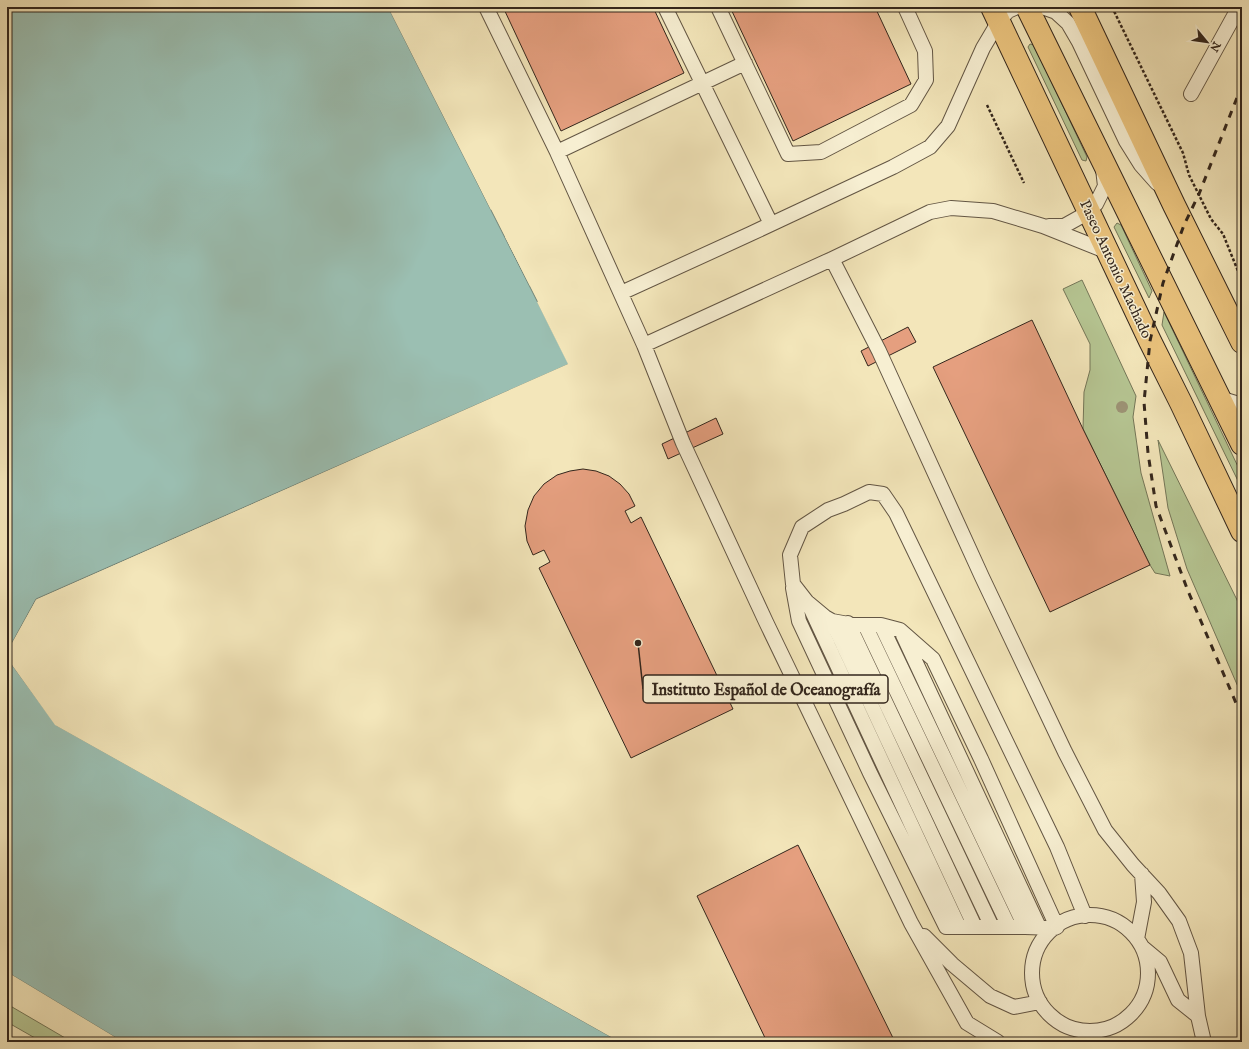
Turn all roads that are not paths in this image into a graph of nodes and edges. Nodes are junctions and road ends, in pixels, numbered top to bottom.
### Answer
1 (486, 7) edge
2 (666, 7) edge
3 (718, 7) edge
4 (905, 7) edge
5 (1017, 7) edge
6 (1027, 7) edge
7 (1042, 7) edge
8 (1080, 7) edge
9 (1239, 7) edge
10 (996, 14) edge
11 (745, 63) junction
12 (702, 83) junction
13 (1191, 94) dead end
14 (557, 152) junction
15 (1101, 156) junction
16 (1171, 198) junction
17 (1089, 212) junction
18 (771, 224) junction
19 (1043, 226) junction
20 (1108, 252) junction
21 (832, 259) junction
22 (621, 293) junction
23 (1242, 342) edge
24 (644, 346) junction
25 (1220, 398) junction
26 (1242, 405) edge
27 (1242, 444) edge
28 (1242, 531) edge
29 (793, 584) junction
30 (809, 604) junction
31 (832, 621) junction
32 (848, 623) junction
33 (865, 625) junction
34 (881, 625) junction
35 (901, 631) junction
36 (1142, 874) junction
37 (1085, 916) junction
38 (911, 923) junction
39 (959, 927) junction
40 (976, 927) junction
41 (992, 927) junction
42 (1009, 927) junction
43 (1032, 927) junction
44 (1056, 928) junction
45 (1139, 942) junction
46 (1040, 1002) junction
47 (1198, 1016) junction
48 (1066, 1026) junction
49 (998, 1042) edge
50 (1088, 1042) edge
51 (1204, 1042) edge

1 - 14 lane
2 - 12 lane
3 - 11 lane
4 - 11 lane
5 - 10 lane
6 - 15 main road
7 - 16 lane
8 - 16 main road
9 - 13 lane
10 - 17 main road, Paseo Antonio Machado
10 - 18 lane
11 - 12 lane
12 - 14 lane
12 - 18 lane
14 - 22 lane
15 - 17 lane
15 - 25 main road
16 - 23 main road
17 - 19 lane
17 - 20 main road, Paseo Antonio Machado
18 - 22 lane
19 - 20 lane
19 - 21 lane
20 - 28 main road, Paseo Antonio Machado
21 - 24 lane
21 - 36 lane
22 - 24 lane
24 - 38 lane
25 - 26 lane
25 - 27 main road
29 - 30 lane
29 - 37 lane
29 - 39 lane
30 - 31 lane
30 - 39 lane
31 - 32 lane
31 - 40 lane
32 - 33 lane
32 - 41 lane
33 - 34 lane
33 - 42 lane
34 - 35 lane
34 - 43 lane
35 - 43 lane
35 - 44 lane
36 - 45 lane
36 - 47 lane
37 - 44 lane
37 - 45 lane
38 - 46 lane
38 - 49 lane
39 - 40 lane
40 - 41 lane
41 - 42 lane
42 - 43 lane
43 - 44 lane
44 - 46 lane
45 - 47 lane
45 - 48 lane
46 - 48 lane
47 - 51 lane
48 - 50 lane

